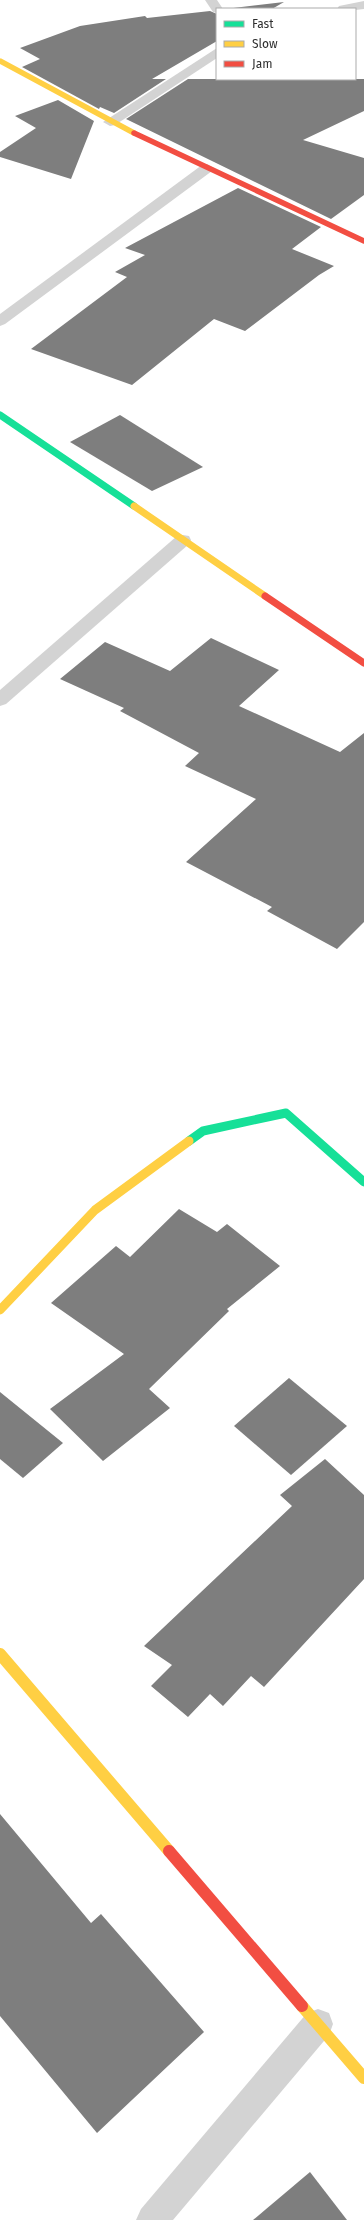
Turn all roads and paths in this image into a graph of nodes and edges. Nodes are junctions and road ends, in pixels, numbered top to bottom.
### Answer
1 (364, 5) edge
2 (348, 8) edge
3 (216, 53) edge
4 (1, 63) edge
5 (110, 122) junction
6 (207, 168) junction
7 (364, 241) edge
8 (0, 321) edge
9 (0, 415) edge
10 (183, 540) junction
11 (364, 663) edge
12 (0, 700) edge
13 (364, 1182) edge
14 (0, 1310) edge
15 (0, 1654) edge
16 (318, 2024) junction
17 (364, 2078) edge
18 (152, 2220) edge

1 - 2 street
3 - 5 street
4 - 5 street
5 - 6 street
6 - 7 street
6 - 8 street
9 - 10 street
10 - 11 street
10 - 12 street
13 - 14 street
15 - 16 street
16 - 17 street
16 - 18 street

